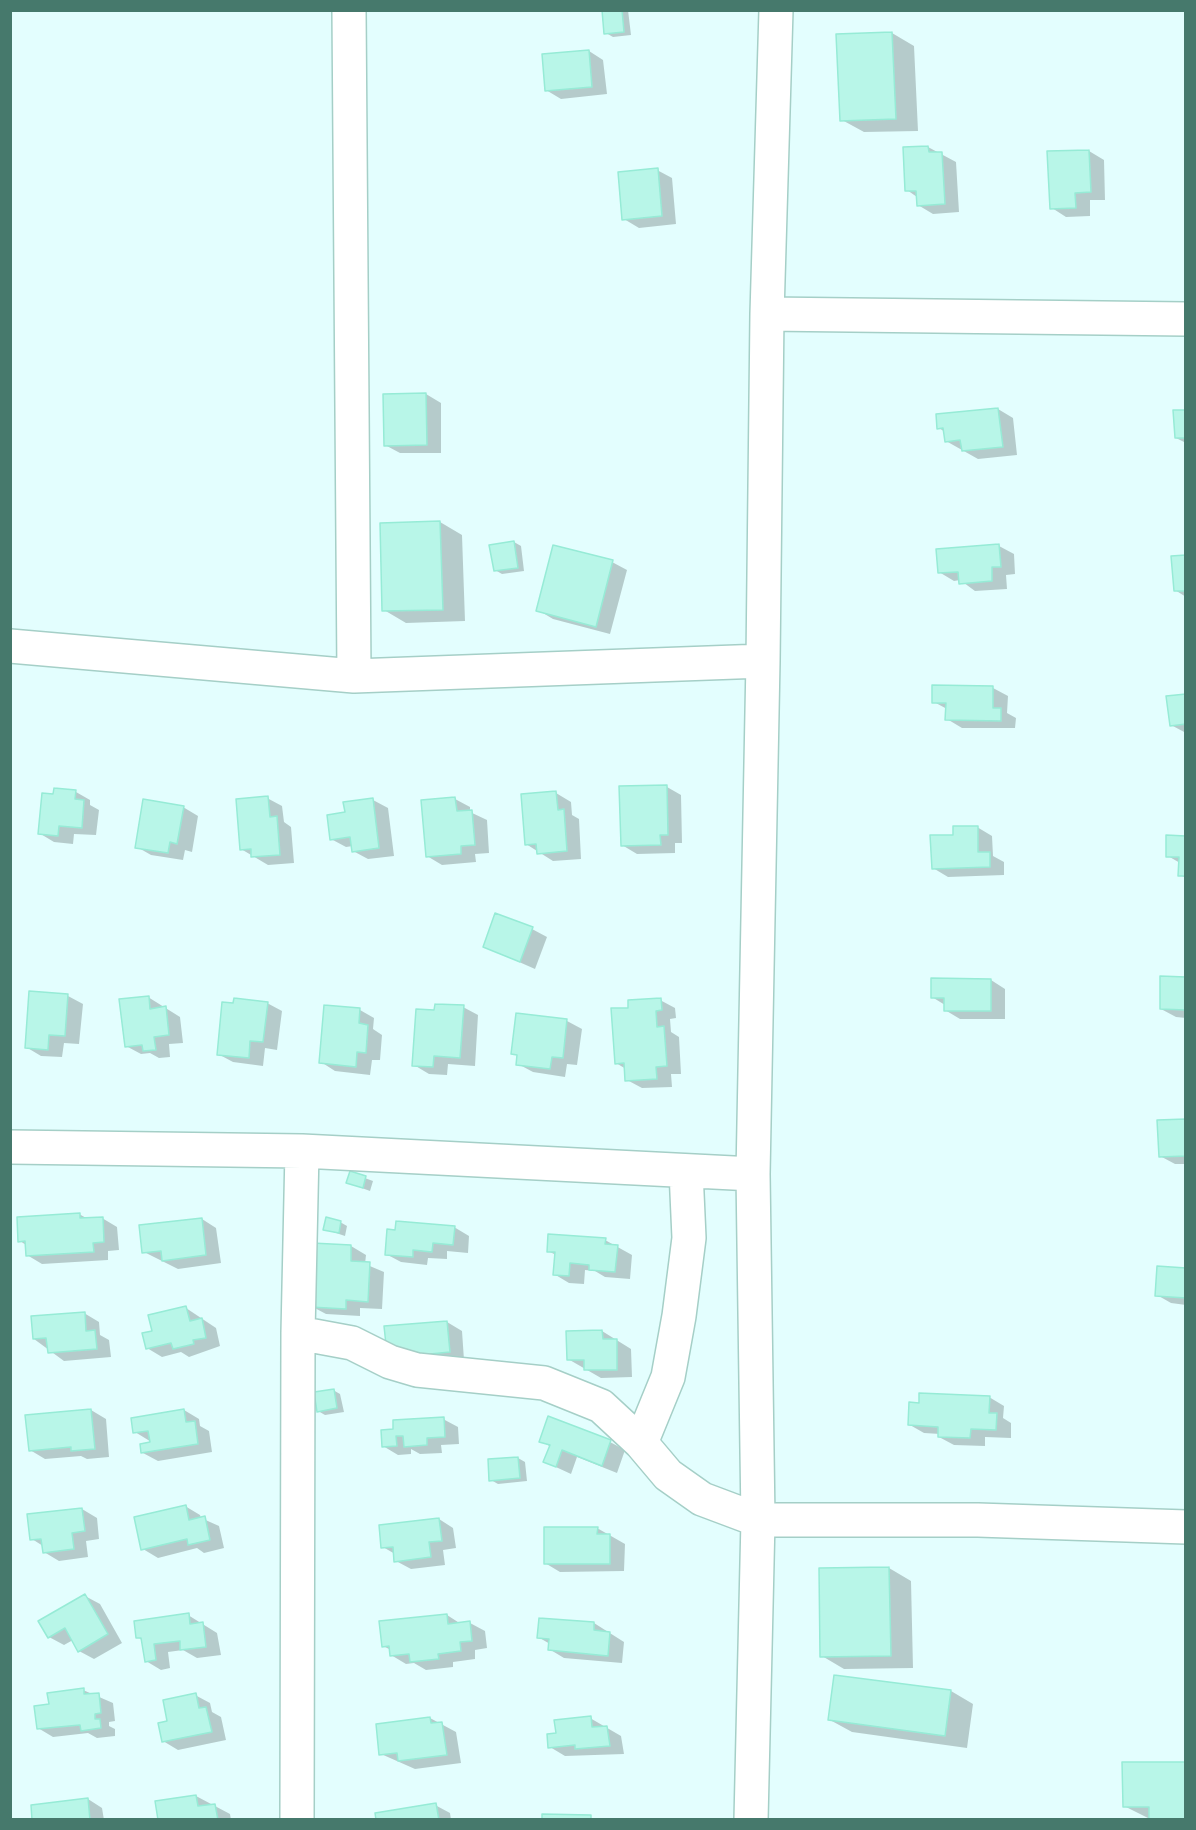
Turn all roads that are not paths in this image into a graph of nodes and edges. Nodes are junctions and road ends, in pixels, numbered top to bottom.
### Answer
1 (349, 10) edge
2 (776, 10) edge
3 (767, 314) junction
4 (1185, 320) edge
5 (10, 646) edge
6 (764, 661) junction
7 (354, 676) junction
8 (10, 1147) edge
9 (302, 1151) junction
10 (686, 1171) junction
11 (753, 1174) junction
12 (298, 1332) junction
13 (641, 1443) junction
14 (758, 1520) junction
15 (1185, 1527) edge
16 (297, 1820) edge
17 (751, 1820) edge

1 - 7 street
2 - 3 street
3 - 4 street
3 - 6 street
5 - 7 street
6 - 7 street
6 - 11 street
8 - 9 street
9 - 10 street
9 - 12 street
10 - 11 street
10 - 13 street
11 - 14 street
12 - 13 street
12 - 16 street
13 - 14 street
14 - 15 street
14 - 17 street

